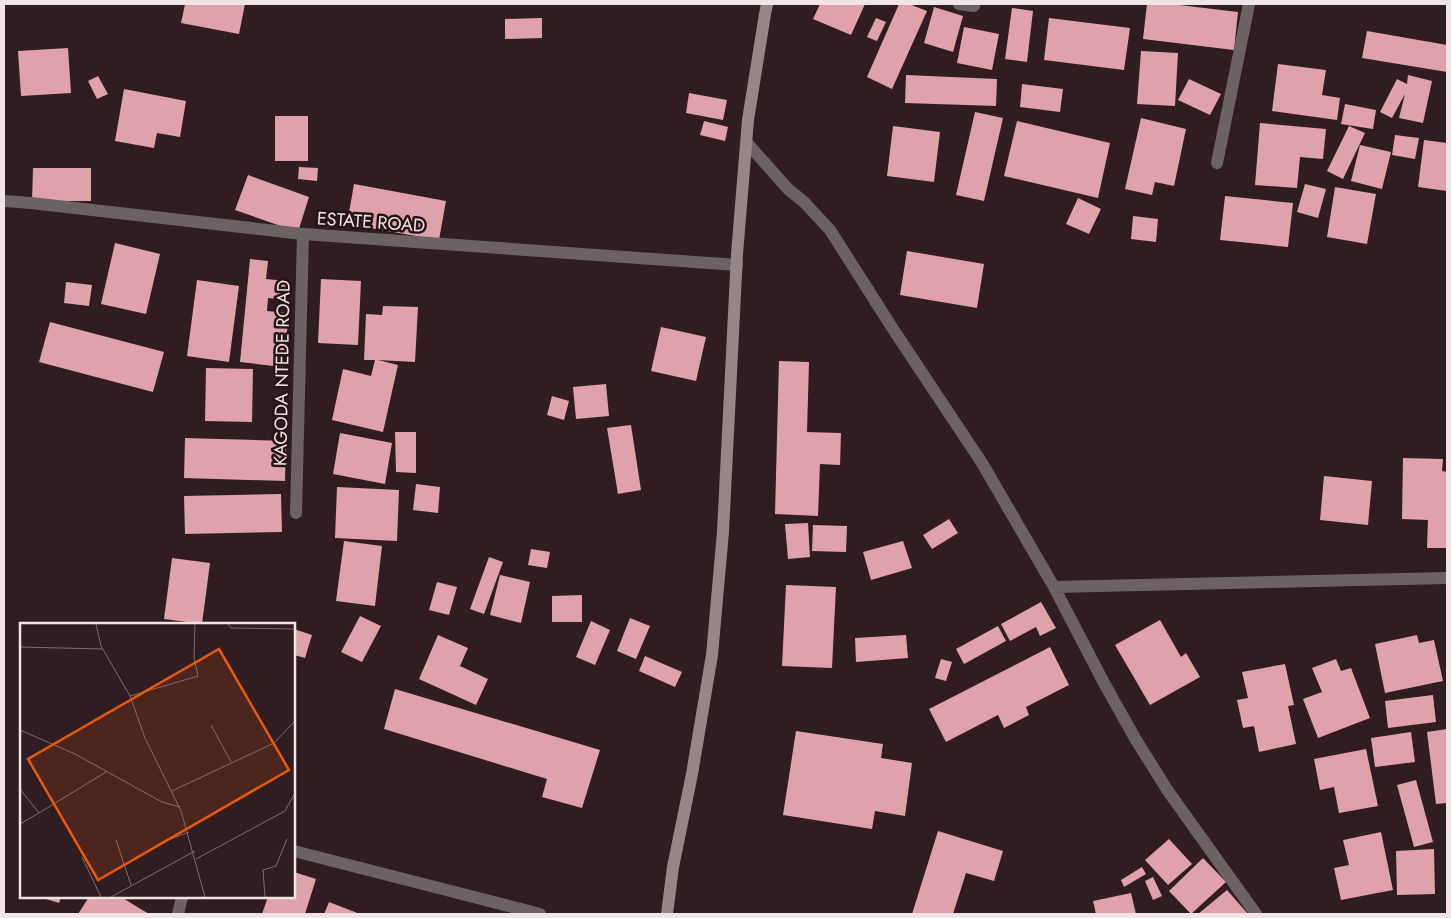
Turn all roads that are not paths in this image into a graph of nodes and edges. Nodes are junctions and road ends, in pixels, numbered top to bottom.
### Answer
1 (767, 4) edge
2 (959, 4) edge
3 (1248, 4) edge
4 (974, 6) dead end
5 (746, 143) junction
6 (1217, 164) dead end
7 (4, 202) edge
8 (303, 234) junction
9 (737, 265) junction
10 (296, 512) dead end
11 (1447, 578) edge
12 (1054, 587) junction
13 (295, 851) edge
14 (182, 898) edge
15 (178, 914) edge
16 (540, 914) edge
17 (667, 914) edge
18 (1256, 914) edge

1 - 5 street
2 - 4 street
3 - 6 street
5 - 9 street
5 - 12 street
7 - 8 street, ESTATE ROAD
8 - 9 street, ESTATE ROAD
8 - 10 street, KAGODA NTEDE ROAD
9 - 17 street
11 - 12 street
12 - 18 street
13 - 16 street
14 - 15 street

